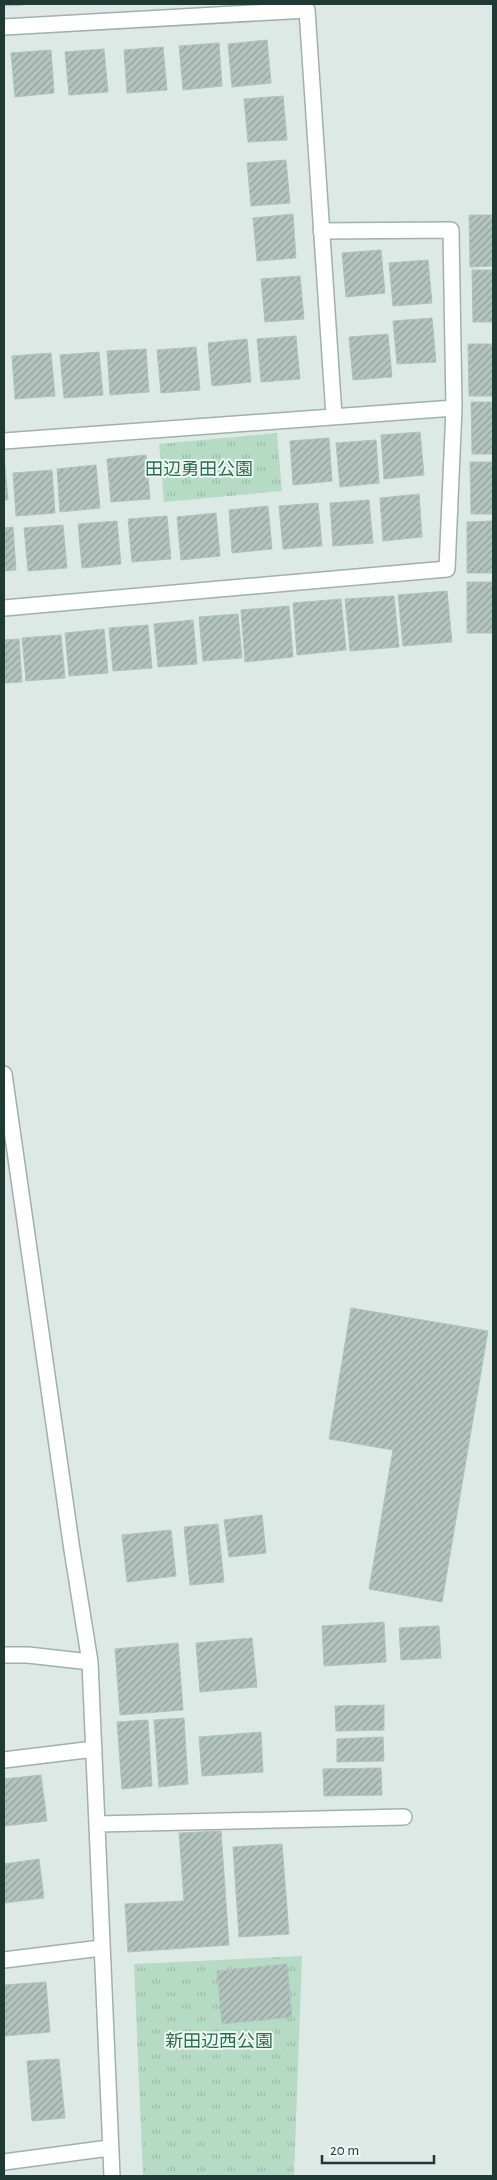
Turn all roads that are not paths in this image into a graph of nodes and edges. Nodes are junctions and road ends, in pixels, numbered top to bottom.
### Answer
1 (4, 27) edge
2 (321, 231) junction
3 (454, 408) junction
4 (334, 416) junction
5 (4, 441) edge
6 (4, 608) edge
7 (4, 1074) edge
8 (4, 1655) edge
9 (90, 1662) junction
10 (94, 1749) junction
11 (4, 1760) edge
12 (404, 1817) dead end
13 (96, 1824) junction
14 (101, 1948) junction
15 (4, 1960) edge
16 (109, 2148) junction
17 (4, 2162) edge
18 (112, 2176) edge

1 - 2 street
2 - 3 street
2 - 4 street
3 - 4 street
3 - 6 street
4 - 5 street
7 - 9 street
8 - 9 street
9 - 10 street
10 - 11 street
10 - 13 street
12 - 13 street
13 - 14 street
14 - 15 street
14 - 16 street
16 - 17 street
16 - 18 street

